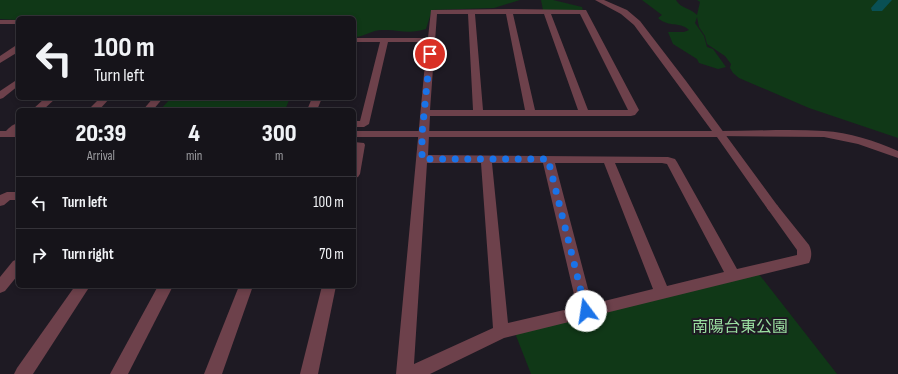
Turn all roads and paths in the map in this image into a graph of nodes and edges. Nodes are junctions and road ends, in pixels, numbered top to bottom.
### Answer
1 (598, 0) edge
2 (509, 11) junction
3 (546, 11) junction
4 (471, 12) junction
5 (0, 22) edge
6 (15, 22) edge
7 (0, 30) edge
8 (356, 40) edge
9 (385, 40) junction
10 (431, 40) junction
11 (16, 49) edge
12 (0, 60) edge
13 (16, 84) edge
14 (0, 96) edge
15 (49, 100) edge
16 (103, 100) edge
17 (156, 100) edge
18 (39, 108) edge
19 (95, 108) edge
20 (150, 108) edge
21 (425, 113) junction
22 (478, 113) junction
23 (530, 113) junction
24 (584, 113) junction
25 (356, 124) edge
26 (356, 134) edge
27 (422, 134) junction
28 (719, 134) junction
29 (356, 145) edge
30 (898, 155) edge
31 (608, 158) junction
32 (422, 159) junction
33 (486, 159) junction
34 (548, 159) junction
35 (356, 164) edge
36 (16, 196) edge
37 (0, 202) edge
38 (16, 267) edge
39 (734, 276) junction
40 (2, 282) edge
41 (82, 288) edge
42 (165, 288) edge
43 (245, 288) edge
44 (329, 288) edge
45 (662, 293) junction
46 (586, 311) junction
47 (501, 332) junction
48 (23, 374) edge
49 (119, 374) edge
50 (213, 374) edge
51 (309, 374) edge
52 (405, 374) edge
53 (412, 374) edge

1 - 28 street
2 - 3 street
2 - 4 street
2 - 23 street
3 - 24 street
3 - 24 street
4 - 10 street
4 - 22 street
5 - 6 street
6 - 7 street
8 - 9 street
9 - 10 street
9 - 25 street
10 - 21 street
11 - 12 street
13 - 14 street
15 - 18 street
16 - 19 street
17 - 20 street
21 - 22 street
21 - 27 street
22 - 23 street
23 - 24 street
26 - 27 street
27 - 28 street
27 - 32 street
28 - 30 street
28 - 39 street
29 - 35 street
31 - 34 street
31 - 39 street
31 - 45 street
32 - 33 street
32 - 52 street
33 - 34 street
33 - 47 street
34 - 46 street
36 - 37 street
38 - 40 street
39 - 45 street
41 - 48 street
42 - 49 street
43 - 50 street
44 - 51 street
45 - 46 street
46 - 47 street
47 - 53 street

